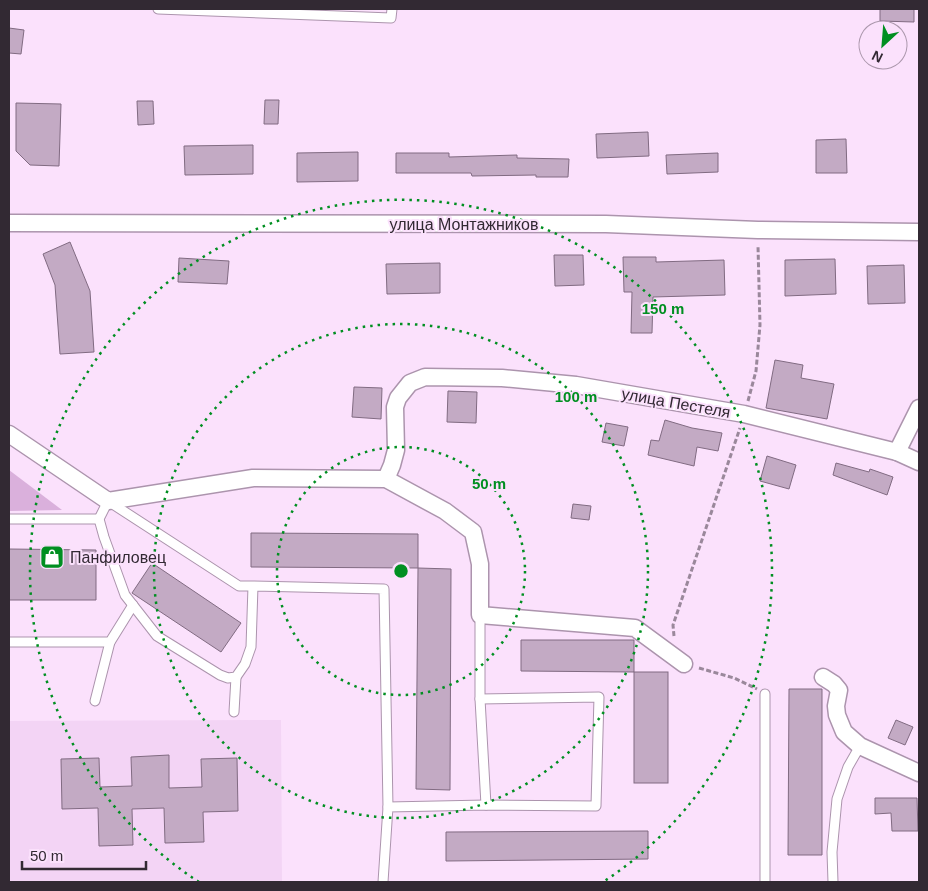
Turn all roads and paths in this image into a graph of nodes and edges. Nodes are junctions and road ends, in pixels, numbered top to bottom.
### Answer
1 (158, 9) edge
2 (392, 9) edge
3 (9, 222) edge
4 (758, 230) junction
5 (919, 232) edge
6 (919, 408) edge
7 (744, 414) junction
8 (9, 434) edge
9 (897, 452) junction
10 (919, 462) edge
11 (386, 480) junction
12 (108, 501) junction
13 (9, 519) edge
14 (99, 519) junction
15 (253, 586) junction
16 (133, 605) junction
17 (480, 615) junction
18 (9, 642) edge
19 (110, 642) junction
20 (684, 664) junction
21 (236, 677) junction
22 (823, 677) dead end
23 (765, 694) joint
24 (480, 699) junction
25 (95, 701) dead end
26 (234, 712) dead end
27 (860, 746) junction
28 (919, 773) edge
29 (486, 805) junction
30 (388, 807) junction
31 (384, 882) edge
32 (765, 882) edge
33 (832, 882) edge

1 - 2 lane
3 - 4 street, улица Монтажников
4 - 5 street, улица Монтажников
4 - 7 path
6 - 9 street
7 - 9 street, улица Пестеля
7 - 11 street, улица Пестеля
7 - 20 path
8 - 12 street
9 - 10 street, улица Пестеля
11 - 12 street
11 - 17 street
12 - 14 lane
12 - 15 lane
13 - 14 lane
14 - 16 lane
15 - 21 lane
15 - 30 lane
16 - 19 lane
16 - 21 lane
17 - 20 street
17 - 24 lane
18 - 19 lane
19 - 25 lane
20 - 23 path
21 - 26 lane
22 - 27 street
23 - 32 lane
24 - 29 lane
24 - 29 lane
27 - 28 street
27 - 33 lane
29 - 30 lane
30 - 31 lane

